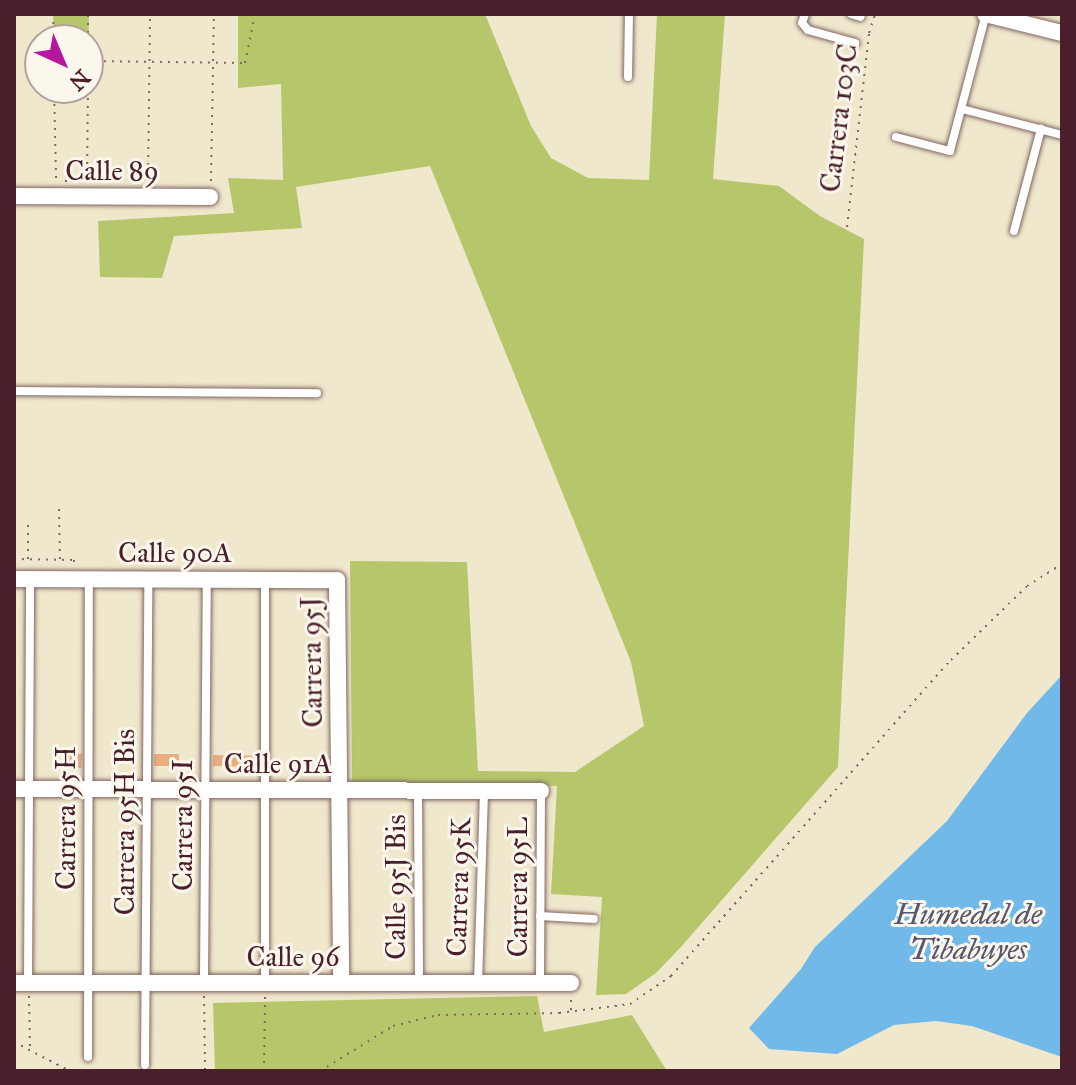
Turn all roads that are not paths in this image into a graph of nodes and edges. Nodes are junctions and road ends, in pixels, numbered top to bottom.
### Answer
1 (629, 14) edge
2 (805, 14) edge
3 (851, 14) edge
4 (985, 14) edge
5 (861, 17) dead end
6 (1062, 33) edge
7 (855, 43) dead end
8 (628, 77) dead end
9 (962, 109) junction
10 (1041, 129) junction
11 (1062, 135) edge
12 (896, 137) dead end
13 (14, 196) edge
14 (210, 197) road end
15 (1014, 231) dead end
16 (14, 391) edge
17 (317, 393) dead end
18 (22, 579) edge
19 (89, 579) junction
20 (148, 579) junction
21 (207, 579) junction
22 (265, 579) junction
23 (337, 580) joint
24 (22, 789) edge
25 (88, 789) junction
26 (147, 789) junction
27 (206, 790) junction
28 (265, 790) junction
29 (339, 790) junction
30 (418, 791) junction
31 (484, 791) junction
32 (541, 791) joint
33 (540, 916) junction
34 (594, 919) dead end
35 (21, 983) edge
36 (88, 983) junction
37 (146, 983) junction
38 (204, 983) junction
39 (265, 983) junction
40 (341, 983) junction
41 (419, 983) junction
42 (478, 983) junction
43 (571, 983) dead end
44 (540, 984) junction
45 (88, 1057) dead end
46 (145, 1065) dead end

1 - 8 lane
2 - 7 lane
3 - 5 lane
4 - 6 street
4 - 9 lane
9 - 10 lane
9 - 12 lane
10 - 11 lane
10 - 15 lane
13 - 14 street, Calle 89
16 - 17 lane
18 - 19 street, Calle 90A
18 - 24 lane
19 - 20 street, Calle 90A
19 - 25 lane, Carrera 95H
20 - 21 street, Calle 90A
20 - 26 lane, Carrera 95H Bis
21 - 22 street, Calle 90A
21 - 27 lane, Carrera 95I
22 - 23 street, Calle 90A
22 - 28 lane
23 - 29 street, Carrera 95J
24 - 25 street, Calle 91A
24 - 35 lane
25 - 26 street, Calle 91A
25 - 36 lane, Carrera 95H
26 - 27 street, Calle 91A
26 - 37 lane, Carrera 95H Bis
27 - 28 street, Calle 91A
27 - 38 lane, Carrera 95I
28 - 29 street, Calle 91A
28 - 39 lane
29 - 30 street, Calle 91A
29 - 40 street, Carrera 95J
30 - 31 street, Calle 91A
30 - 41 lane, Calle 95J Bis
31 - 32 street, Calle 91A
31 - 42 lane, Carrera 95K
32 - 33 lane, Carrera 95L
33 - 34 lane
33 - 44 lane, Carrera 95L
35 - 36 street, Calle 96
36 - 37 street, Calle 96
36 - 45 lane, Carrera 95H
37 - 38 street, Calle 96
37 - 46 lane, Carrera 95H Bis
38 - 39 street, Calle 96
39 - 40 street, Calle 96
40 - 41 street, Calle 96
41 - 42 street, Calle 96
42 - 44 street, Calle 96
43 - 44 street, Calle 96

